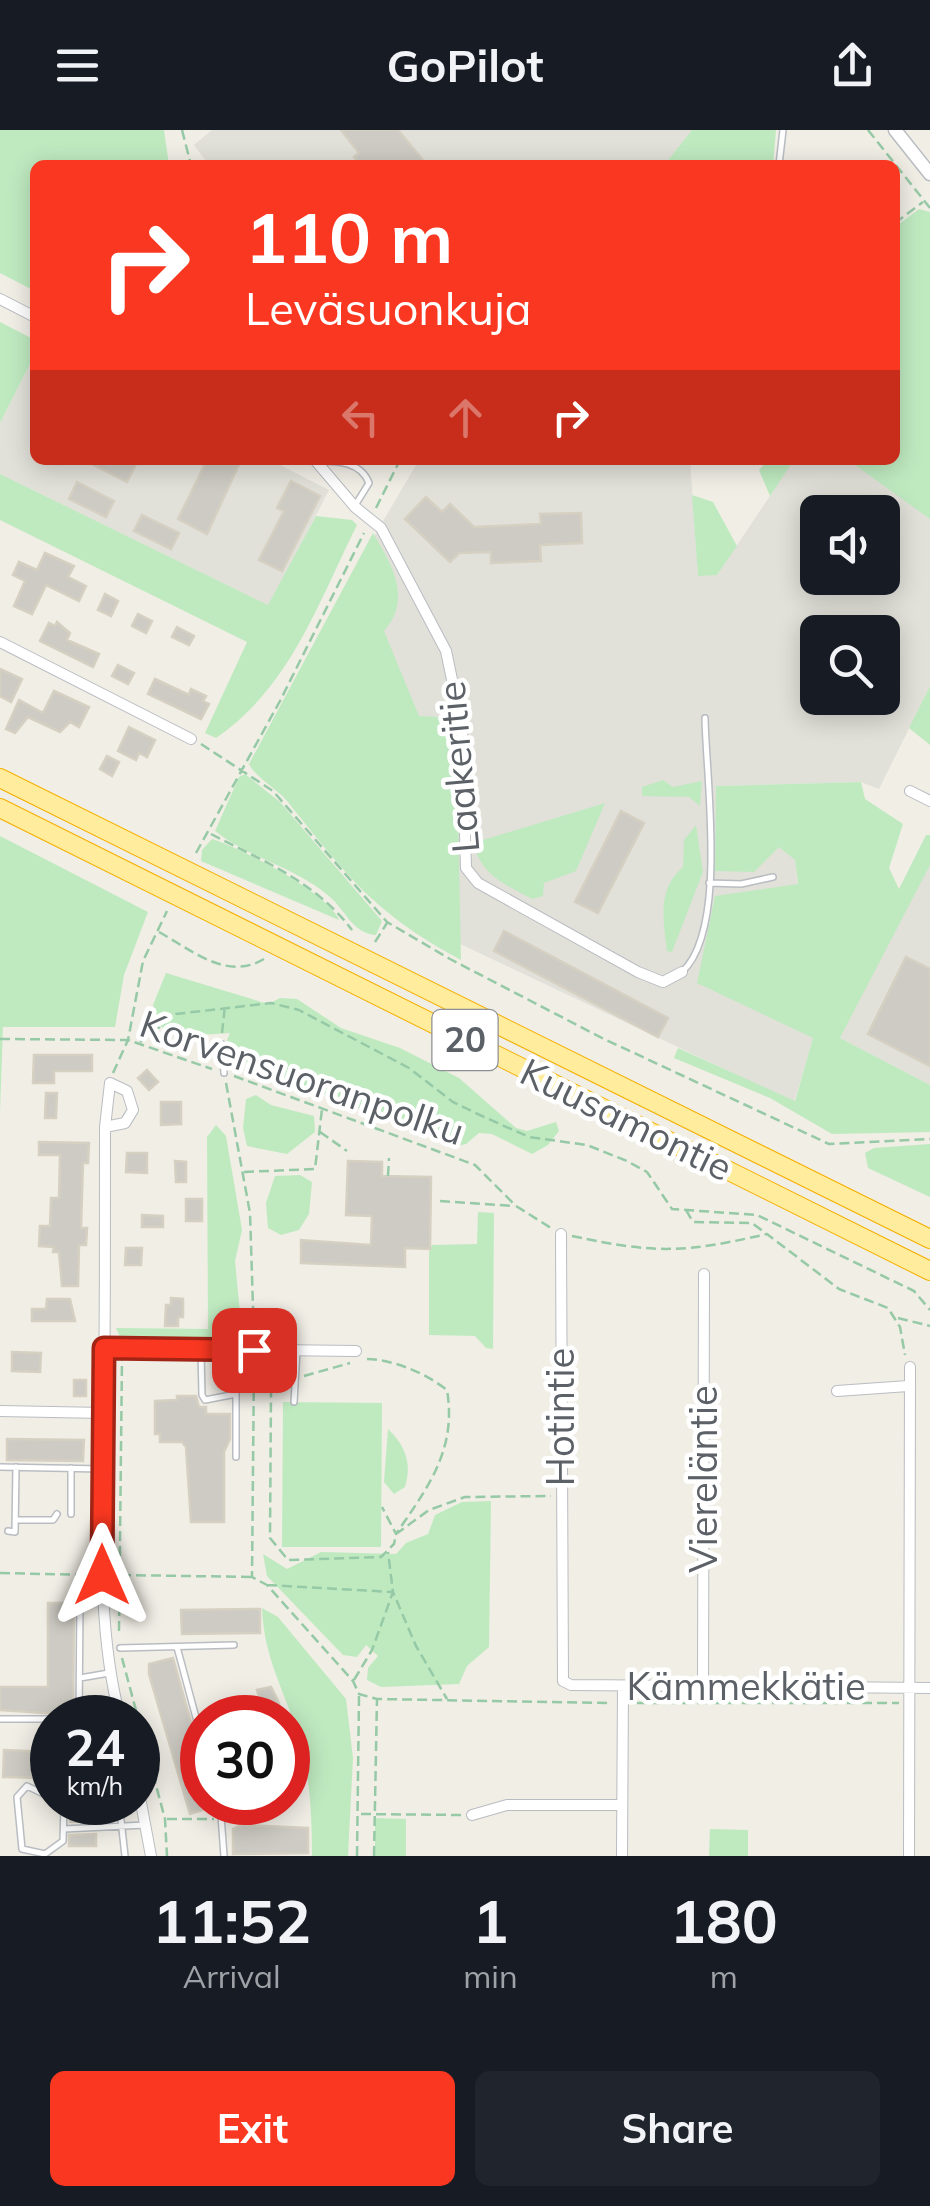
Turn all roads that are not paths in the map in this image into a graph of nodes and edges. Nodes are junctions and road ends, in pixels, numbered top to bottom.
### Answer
1 (783, 130) edge
2 (894, 130) edge
3 (780, 160) edge
4 (930, 174) edge
5 (0, 299) edge
6 (30, 314) edge
7 (319, 465) edge
8 (350, 465) edge
9 (355, 506) junction
10 (0, 642) edge
11 (705, 718) dead end
12 (191, 739) road end
13 (0, 778) edge
14 (910, 790) dead end
15 (930, 801) edge
16 (0, 808) edge
17 (773, 877) dead end
18 (709, 882) junction
19 (682, 972) joint
20 (222, 1044) road end
21 (224, 1073) road end
22 (106, 1127) junction
23 (562, 1234) road end
24 (930, 1240) edge
25 (930, 1271) edge
26 (704, 1274) dead end
27 (104, 1348) junction
28 (201, 1350) junction
29 (236, 1350) junction
30 (297, 1350) junction
31 (356, 1351) dead end
32 (910, 1368) road end
33 (908, 1386) junction
34 (837, 1391) dead end
35 (236, 1394) junction
36 (294, 1402) dead end
37 (0, 1411) edge
38 (104, 1413) junction
39 (236, 1458) dead end
40 (0, 1466) edge
41 (16, 1467) junction
42 (72, 1468) junction
43 (104, 1469) junction
44 (57, 1514) dead end
45 (71, 1514) dead end
46 (15, 1520) junction
47 (8, 1532) dead end
48 (80, 1602) dead end
49 (234, 1645) dead end
50 (177, 1647) junction
51 (120, 1648) road end
52 (109, 1673) junction
53 (80, 1678) junction
54 (563, 1681) joint
55 (703, 1684) junction
56 (623, 1686) junction
57 (907, 1688) junction
58 (930, 1688) edge
59 (80, 1695) edge
60 (114, 1695) edge
61 (190, 1695) edge
62 (0, 1719) edge
63 (30, 1720) edge
64 (30, 1787) edge
65 (622, 1805) junction
66 (472, 1815) road end
67 (64, 1825) edge
68 (124, 1825) edge
69 (143, 1825) edge
70 (148, 1825) edge
71 (223, 1825) edge
72 (64, 1829) junction
73 (125, 1829) junction
74 (125, 1856) edge
75 (151, 1856) edge
76 (224, 1856) edge
77 (622, 1856) edge
78 (909, 1856) edge

1 - 3 lane
2 - 4 street
5 - 6 street
7 - 9 street, Laakeritie
8 - 9 lane
9 - 19 street, Laakeritie
10 - 12 street
11 - 18 lane
13 - 24 highway, Kuusamontie / 20
14 - 15 street
16 - 25 highway, Kuusamontie / 20
17 - 18 lane
18 - 19 lane
20 - 21 lane
22 - 22 street
22 - 27 street
23 - 54 street, Hotintie
26 - 55 street, Viereläntie
27 - 28 street
27 - 38 street
28 - 29 street
28 - 35 lane
29 - 30 street
29 - 35 lane
30 - 31 street
30 - 36 lane
32 - 33 street
33 - 34 street
33 - 57 street
35 - 39 lane
37 - 38 street
38 - 43 street
40 - 41 lane
41 - 42 lane
41 - 46 lane
42 - 43 lane
42 - 45 lane
43 - 52 street
44 - 46 lane
46 - 47 lane
48 - 53 lane
49 - 50 lane
50 - 51 lane
50 - 61 lane
52 - 53 lane
52 - 60 street
53 - 59 lane
54 - 56 street, Kämmekkätie
55 - 56 street, Kämmekkätie
55 - 57 street, Kämmekkätie
56 - 65 street
57 - 58 street, Kämmekkätie
57 - 78 street
62 - 63 lane
64 - 72 lane
65 - 66 street
65 - 77 street
67 - 72 lane
68 - 73 lane
69 - 73 lane
70 - 75 street
71 - 76 lane
72 - 73 lane
73 - 74 lane

